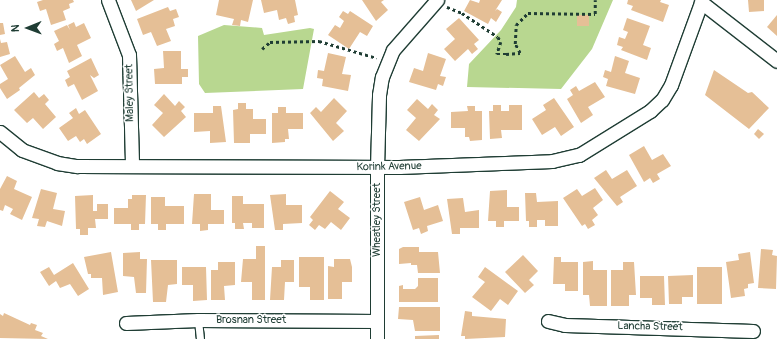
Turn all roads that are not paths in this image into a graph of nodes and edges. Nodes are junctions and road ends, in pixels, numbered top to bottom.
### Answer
1 (108, 0) edge
2 (437, 0) edge
3 (702, 1) edge
4 (777, 60) edge
5 (0, 132) edge
6 (132, 165) junction
7 (377, 168) junction
8 (198, 320) junction
9 (377, 321) junction
10 (548, 321) dead end
11 (126, 323) dead end
12 (753, 331) dead end
13 (673, 333) edge
14 (200, 339) edge
15 (377, 339) edge

1 - 6 street, Maley Street
2 - 7 street, Wheatley Street
3 - 4 street
3 - 7 street, Korink Avenue
5 - 6 street, Korink Avenue
6 - 7 street, Korink Avenue
7 - 9 street, Wheatley Street
8 - 9 street, Brosnan Street
8 - 11 street, Brosnan Street
8 - 14 lane
9 - 15 street, Wheatley Street
10 - 13 street, Lancha Street
12 - 13 street, Lancha Street

